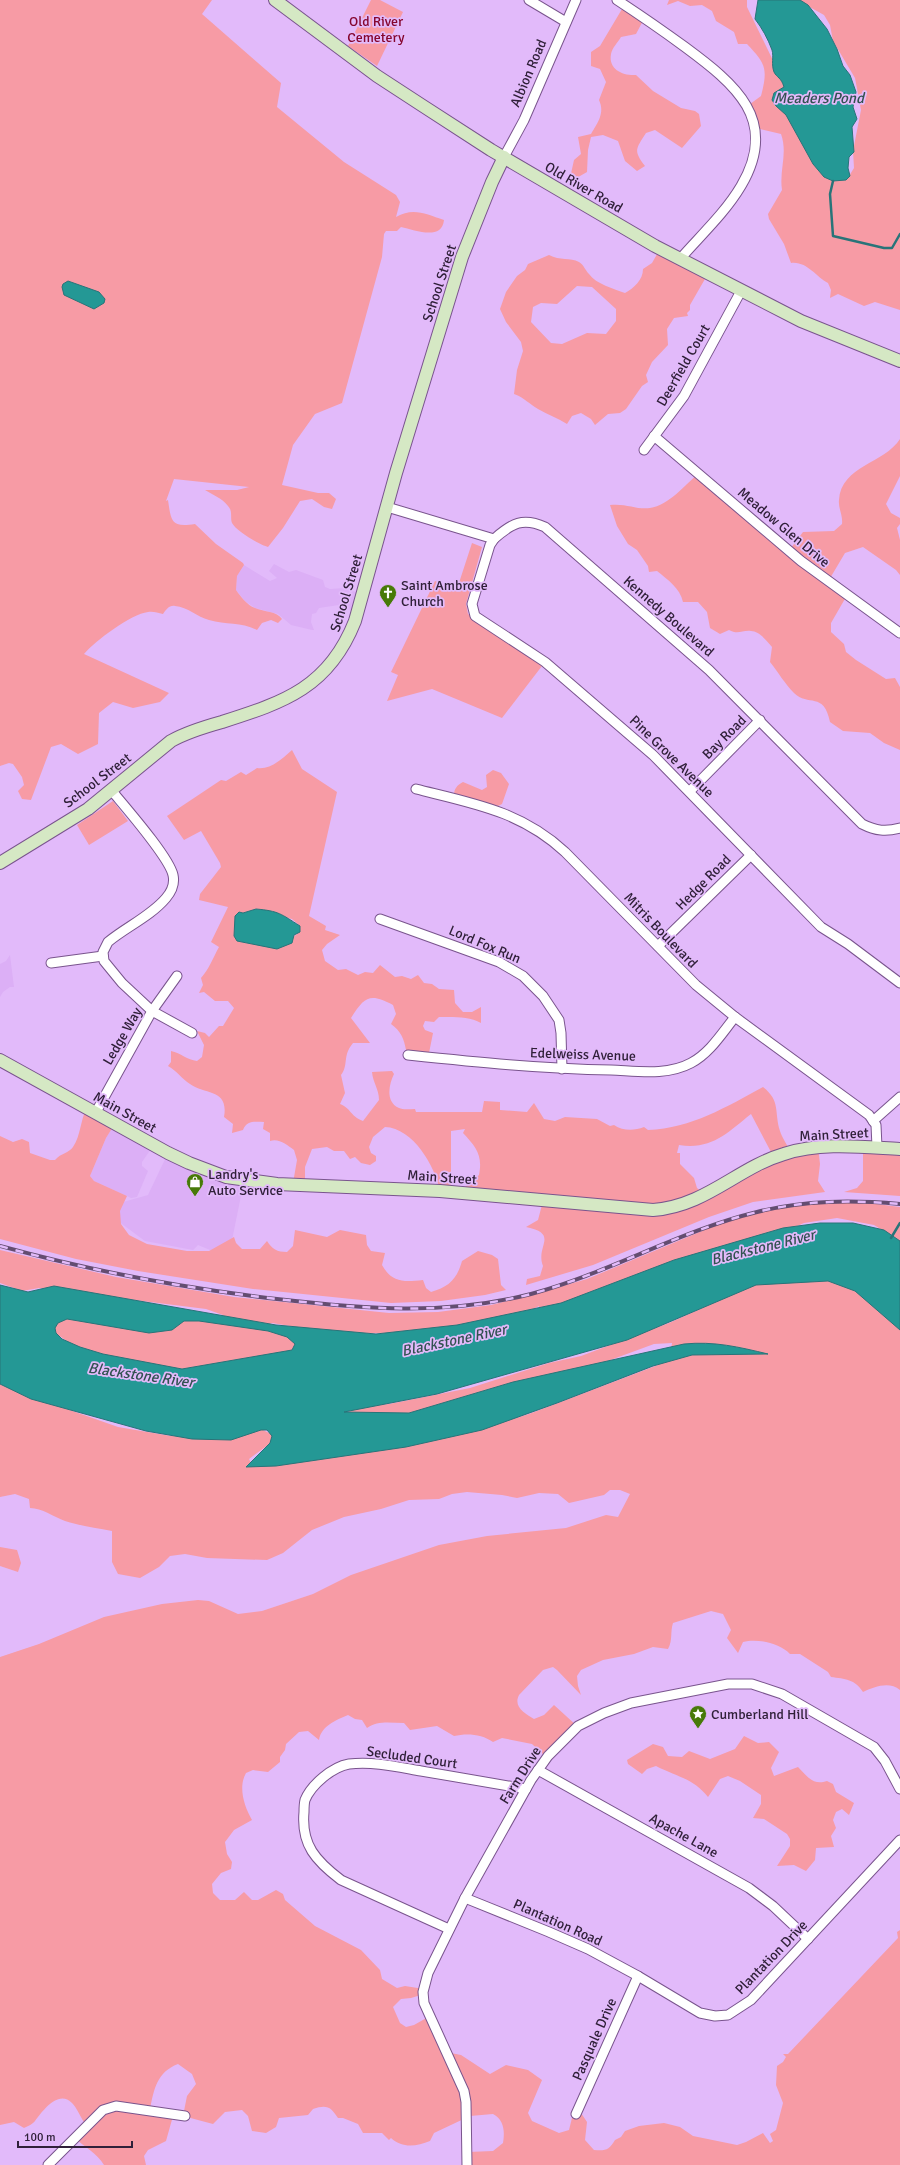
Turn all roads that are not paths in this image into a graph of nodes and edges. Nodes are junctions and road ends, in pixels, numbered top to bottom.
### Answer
1 (275, 0) edge
2 (529, 0) edge
3 (576, 0) edge
4 (617, 0) edge
5 (566, 22) junction
6 (504, 157) junction
7 (680, 259) junction
8 (741, 291) junction
9 (900, 361) edge
10 (654, 436) junction
11 (644, 450) dead end
12 (387, 507) junction
13 (494, 539) junction
14 (900, 633) edge
15 (760, 720) junction
16 (416, 789) dead end
17 (112, 791) junction
18 (690, 791) junction
19 (900, 828) edge
20 (751, 855) junction
21 (0, 863) edge
22 (380, 918) dead end
23 (658, 946) junction
24 (103, 956) junction
25 (51, 963) dead end
26 (177, 976) dead end
27 (900, 983) edge
28 (152, 1011) junction
29 (735, 1017) junction
30 (192, 1033) dead end
31 (408, 1055) dead end
32 (0, 1060) edge
33 (562, 1069) junction
34 (900, 1097) edge
35 (96, 1112) junction
36 (873, 1121) junction
37 (877, 1147) junction
38 (898, 1149) edge
39 (538, 1770) junction
40 (526, 1789) junction
41 (900, 1790) edge
42 (900, 1840) edge
43 (464, 1898) junction
44 (449, 1929) junction
45 (808, 1939) junction
46 (638, 1976) junction
47 (576, 2114) dead end
48 (185, 2116) dead end
49 (48, 2165) edge
50 (467, 2165) edge

1 - 6 street, Old River Road
2 - 5 street
3 - 5 street, Albion Road
4 - 7 street
5 - 6 street, Albion Road
6 - 7 street, Old River Road
6 - 12 street, School Street
7 - 8 street, Old River Road
8 - 9 street, Old River Road
8 - 10 street, Deerfield Court
10 - 11 street, Deerfield Court
10 - 14 street, Meadow Glen Drive
12 - 13 street
12 - 17 street, School Street
13 - 15 street, Kennedy Boulevard
13 - 18 street, Pine Grove Avenue
15 - 18 street, Bay Road
15 - 19 street, Kennedy Boulevard
16 - 23 street, Mitris Boulevard
17 - 21 street, School Street
17 - 24 street
18 - 20 street, Pine Grove Avenue
20 - 23 street, Hedge Road
20 - 27 street, Pine Grove Avenue
22 - 33 street, Lord Fox Run
23 - 29 street, Mitris Boulevard
24 - 25 street
24 - 28 street
26 - 28 street, Ledge Way
28 - 30 street
28 - 35 street, Ledge Way
29 - 33 street, Edelweiss Avenue
29 - 36 street, Mitris Boulevard
31 - 33 street, Edelweiss Avenue
32 - 35 street, Main Street
34 - 36 street
35 - 37 street, Main Street
36 - 37 street
37 - 38 street, Main Street
39 - 40 street, Farm Drive
39 - 41 street, Farm Drive
39 - 45 street, Apache Lane
40 - 43 street, Farm Drive
40 - 44 street, Secluded Court
42 - 45 street, Plantation Drive
43 - 44 street, Farm Drive
43 - 46 street, Plantation Road
44 - 50 street, Farm Drive
45 - 46 street, Plantation Drive
46 - 47 street, Pasquale Drive
48 - 49 street

